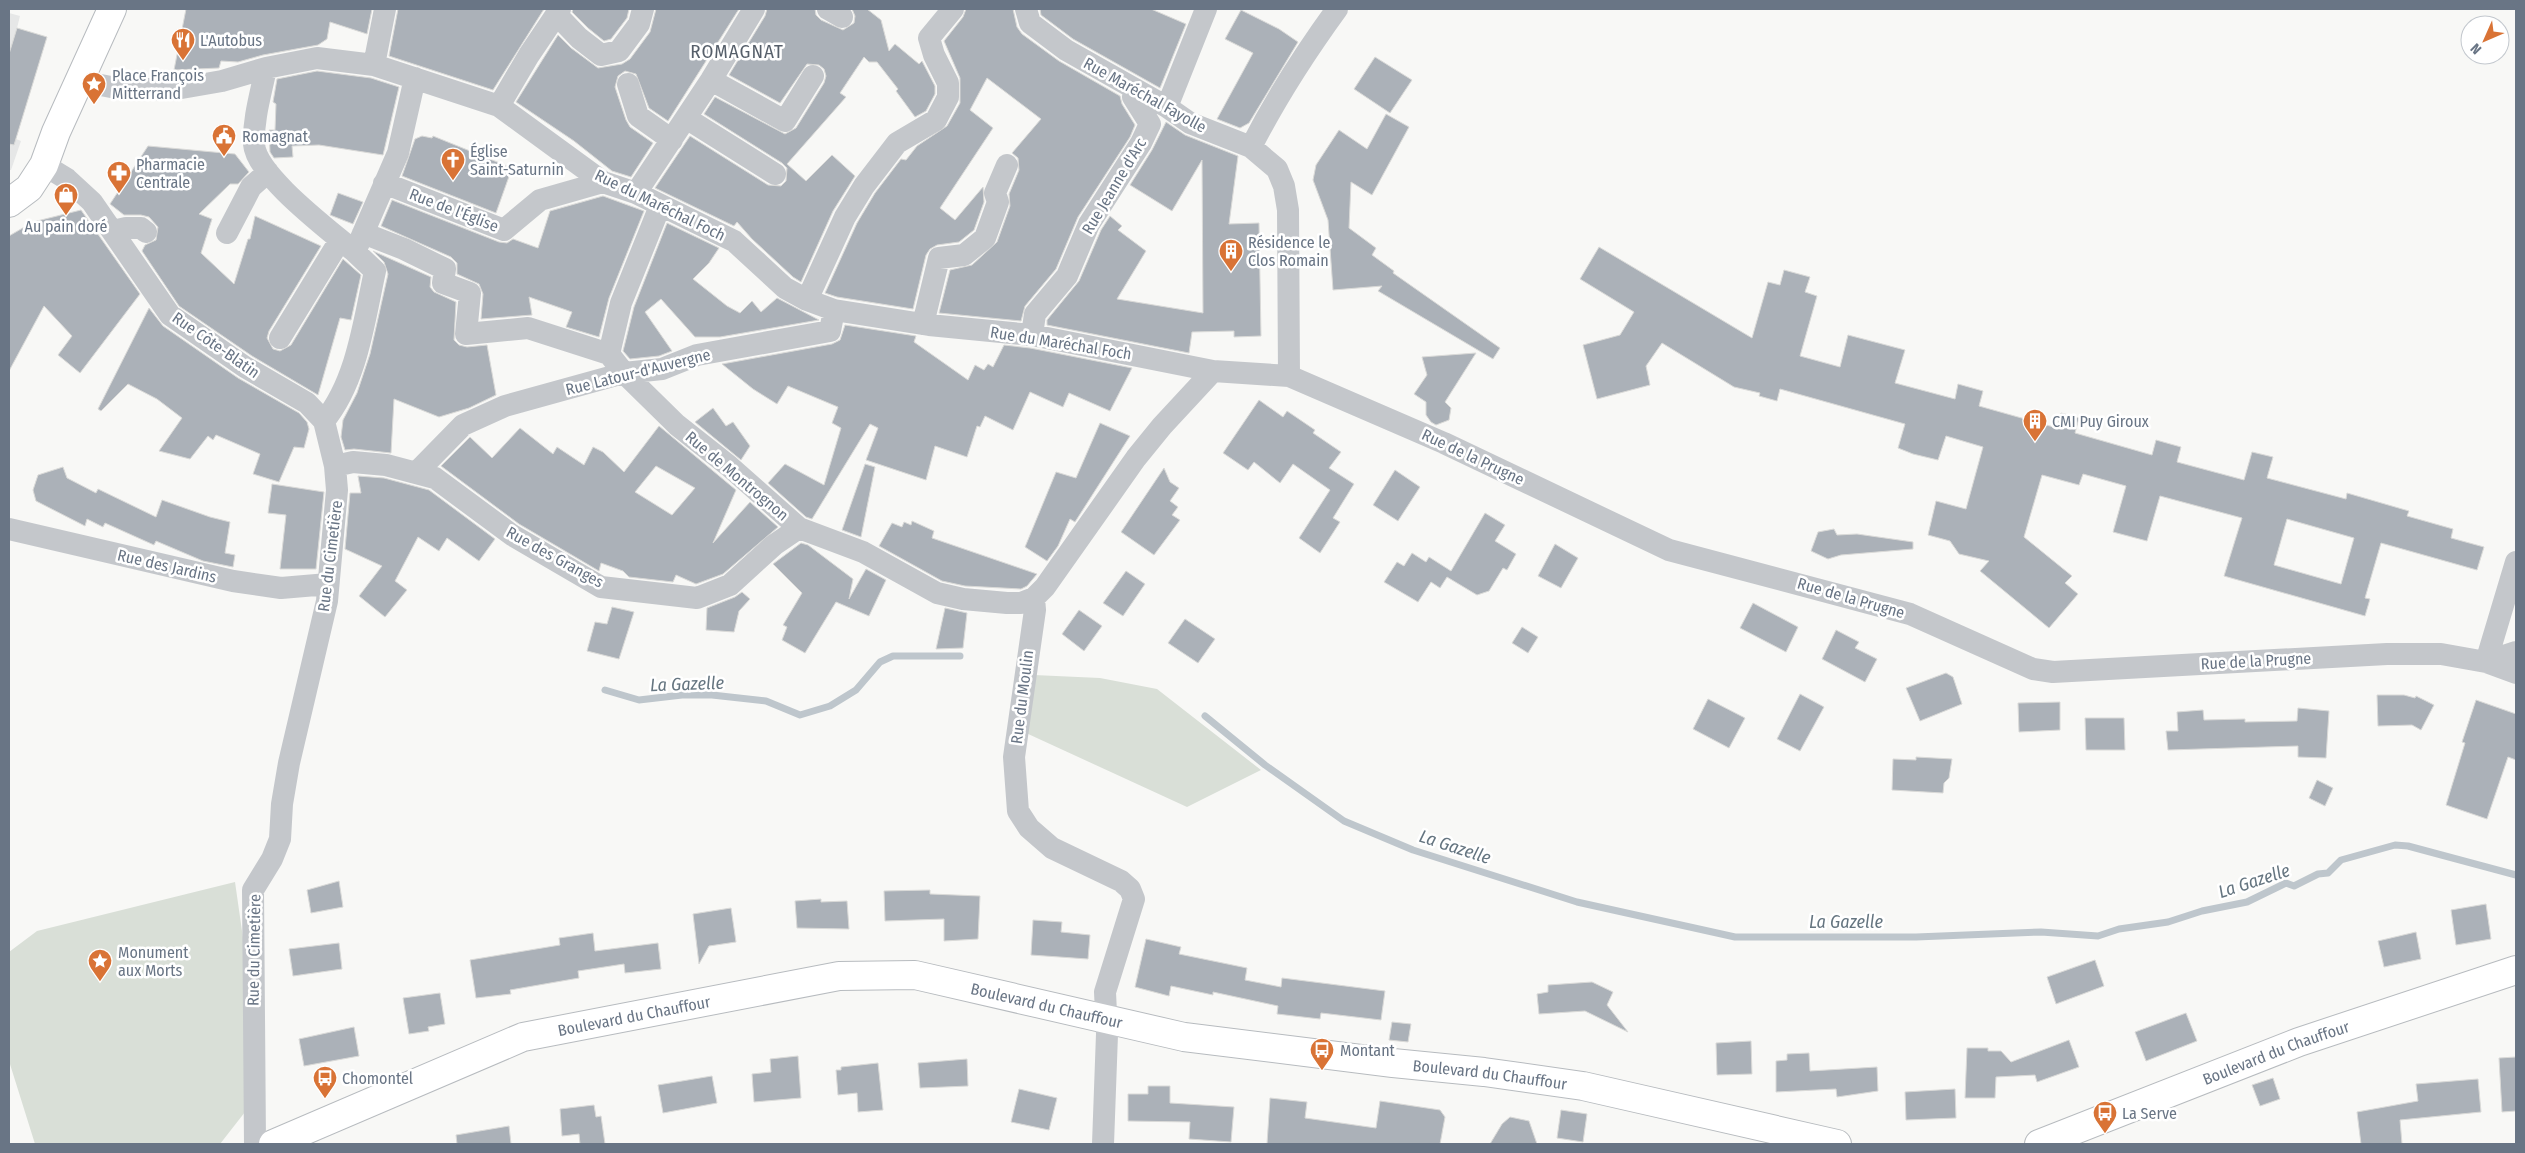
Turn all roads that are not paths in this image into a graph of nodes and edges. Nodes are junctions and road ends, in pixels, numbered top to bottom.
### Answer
1 (112, 9) edge
2 (385, 9) edge
3 (643, 9) edge
4 (754, 9) edge
5 (952, 9) edge
6 (1026, 9) edge
7 (1206, 9) edge
8 (1337, 9) edge
9 (558, 12) edge
10 (374, 65) junction
11 (266, 68) junction
12 (813, 76) dead end
13 (415, 78) junction
14 (711, 80) junction
15 (80, 81) junction
16 (628, 84) dead end
17 (1135, 89) junction
18 (499, 106) junction
19 (1167, 107) junction
20 (686, 118) junction
21 (672, 140) junction
22 (1251, 147) junction
23 (44, 165) junction
24 (1007, 165) dead end
25 (775, 174) dead end
26 (269, 175) junction
27 (603, 182) junction
28 (384, 183) junction
29 (636, 193) junction
30 (9, 203) edge
31 (660, 206) junction
32 (113, 231) junction
33 (146, 232) dead end
34 (227, 233) dead end
35 (353, 242) junction
36 (807, 300) junction
37 (834, 310) junction
38 (923, 324) junction
39 (1032, 335) junction
40 (280, 338) dead end
41 (609, 354) junction
42 (1213, 371) junction
43 (624, 373) junction
44 (1289, 376) junction
45 (324, 421) junction
46 (335, 466) junction
47 (417, 472) junction
48 (799, 528) junction
49 (9, 529) edge
50 (2516, 562) edge
51 (328, 584) junction
52 (1034, 598) junction
53 (2516, 652) edge
54 (2486, 662) junction
55 (2516, 673) edge
56 (2516, 970) edge
57 (1106, 1019) junction
58 (255, 1144) edge
59 (273, 1144) edge
60 (1103, 1144) edge
61 (1838, 1144) edge
62 (2039, 1144) edge

1 - 15 main road
2 - 10 street
3 - 9 street
4 - 14 street
5 - 36 street
6 - 17 street, Rue Maréchal Fayolle
7 - 19 street
8 - 22 street
9 - 18 street
10 - 11 street, Rue du Maréchal Foch
10 - 13 street, Rue du Maréchal Foch
11 - 15 street, Rue du Maréchal Foch
11 - 26 street
12 - 14 street
13 - 18 street, Rue du Maréchal Foch
13 - 28 street
14 - 20 street
15 - 23 main road
16 - 21 street
17 - 19 street, Rue Maréchal Fayolle
17 - 39 street, Rue Jeanne d'Arc
18 - 27 street, Rue du Maréchal Foch
19 - 22 street, Rue Maréchal Fayolle
20 - 21 street
20 - 25 street
21 - 29 street
22 - 44 street, Rue Maréchal Fayolle
23 - 30 main road
23 - 32 street, Rue Côte-Blatin
24 - 38 street
26 - 34 street
26 - 35 street
27 - 28 street, Rue de l'Église
27 - 29 street, Rue du Maréchal Foch
28 - 35 street
29 - 31 street, Rue du Maréchal Foch
31 - 36 street, Rue du Maréchal Foch
31 - 41 street
32 - 33 street
32 - 45 street, Rue Côte-Blatin
35 - 40 street
35 - 41 street
35 - 45 street
36 - 37 street, Rue du Maréchal Foch
37 - 38 street, Rue du Maréchal Foch
37 - 43 street, Rue Latour-d'Auvergne
38 - 39 street, Rue du Maréchal Foch
39 - 42 street, Rue du Maréchal Foch
41 - 43 street, Rue de Montrognon
42 - 44 street, Rue de la Prugne
42 - 52 street
43 - 47 street, Rue Latour-d'Auvergne
43 - 48 street, Rue de Montrognon
44 - 54 street, Rue de la Prugne
45 - 46 street, Rue du Cimetière
46 - 47 street, Rue des Granges
46 - 51 street, Rue du Cimetière
47 - 48 street, Rue des Granges
48 - 52 street, Rue de Montrognon
49 - 51 street, Rue des Jardins
50 - 54 street
51 - 58 street, Rue du Cimetière
52 - 57 street, Rue du Moulin
53 - 54 street
54 - 55 street, Rue de la Prugne
56 - 62 main road, Boulevard du Chauffour
57 - 59 main road, Boulevard du Chauffour
57 - 60 street, Rue du Moulin
57 - 61 main road, Boulevard du Chauffour

